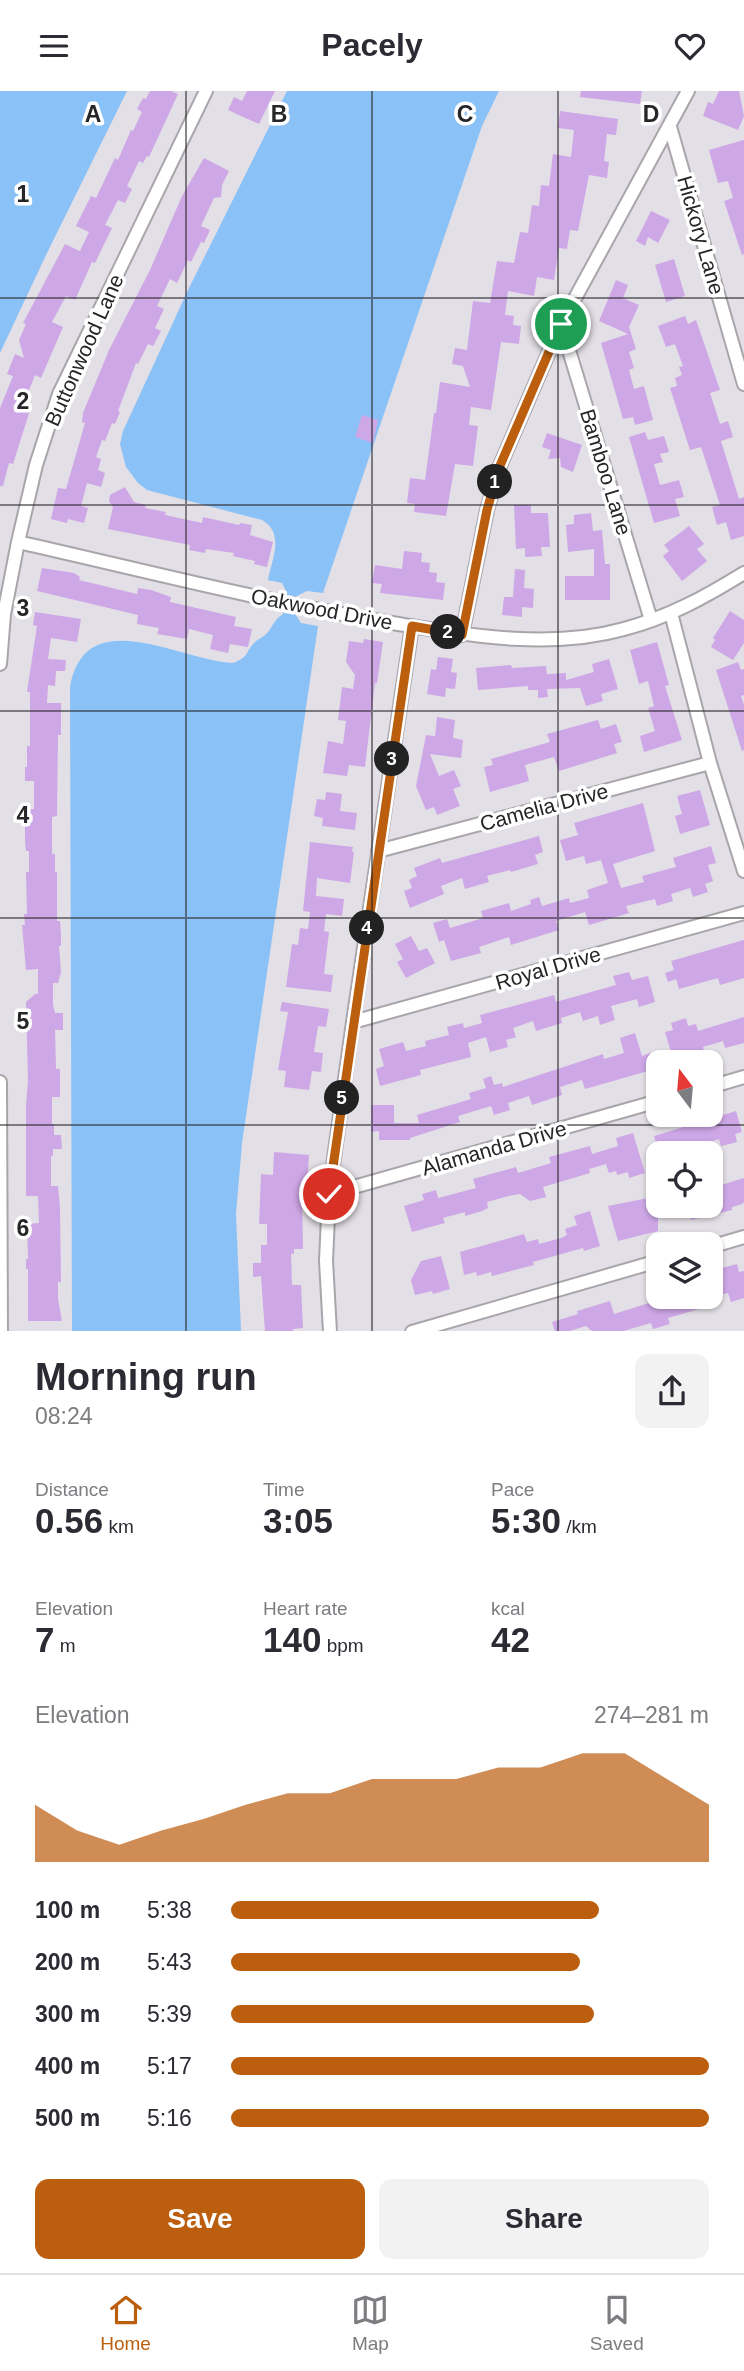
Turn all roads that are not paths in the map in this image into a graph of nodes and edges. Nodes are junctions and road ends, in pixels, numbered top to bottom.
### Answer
1 (206, 91) edge
2 (688, 91) edge
3 (670, 127) junction
4 (561, 324) junction
5 (744, 384) edge
6 (18, 542) junction
7 (744, 573) edge
8 (671, 613) junction
9 (651, 620) junction
10 (412, 626) junction
11 (462, 635) junction
12 (0, 664) edge
13 (710, 763) junction
14 (378, 851) junction
15 (744, 871) edge
16 (744, 912) edge
17 (353, 1023) junction
18 (744, 1077) edge
19 (0, 1082) edge
20 (723, 1083) edge
21 (646, 1104) edge
22 (329, 1194) junction
23 (744, 1237) edge
24 (723, 1243) edge
25 (646, 1264) edge
26 (1, 1331) edge
27 (330, 1331) edge
28 (415, 1331) edge

1 - 6 street, Buttonwood Lane
2 - 3 street
3 - 4 street
3 - 5 street, Hickory Lane
4 - 9 street, Bamboo Lane
4 - 11 street
6 - 10 street, Oakwood Drive
6 - 12 street, Buttonwood Lane
7 - 8 street, Oakwood Drive
8 - 9 street, Oakwood Drive
8 - 13 street
9 - 11 street, Oakwood Drive
10 - 11 street, Oakwood Drive
10 - 14 street
13 - 14 street, Camelia Drive
13 - 15 street
14 - 17 street
16 - 17 street, Royal Drive
17 - 22 street
18 - 20 street
19 - 26 street
21 - 22 street, Alamanda Drive
22 - 27 street
23 - 24 street
25 - 28 street

